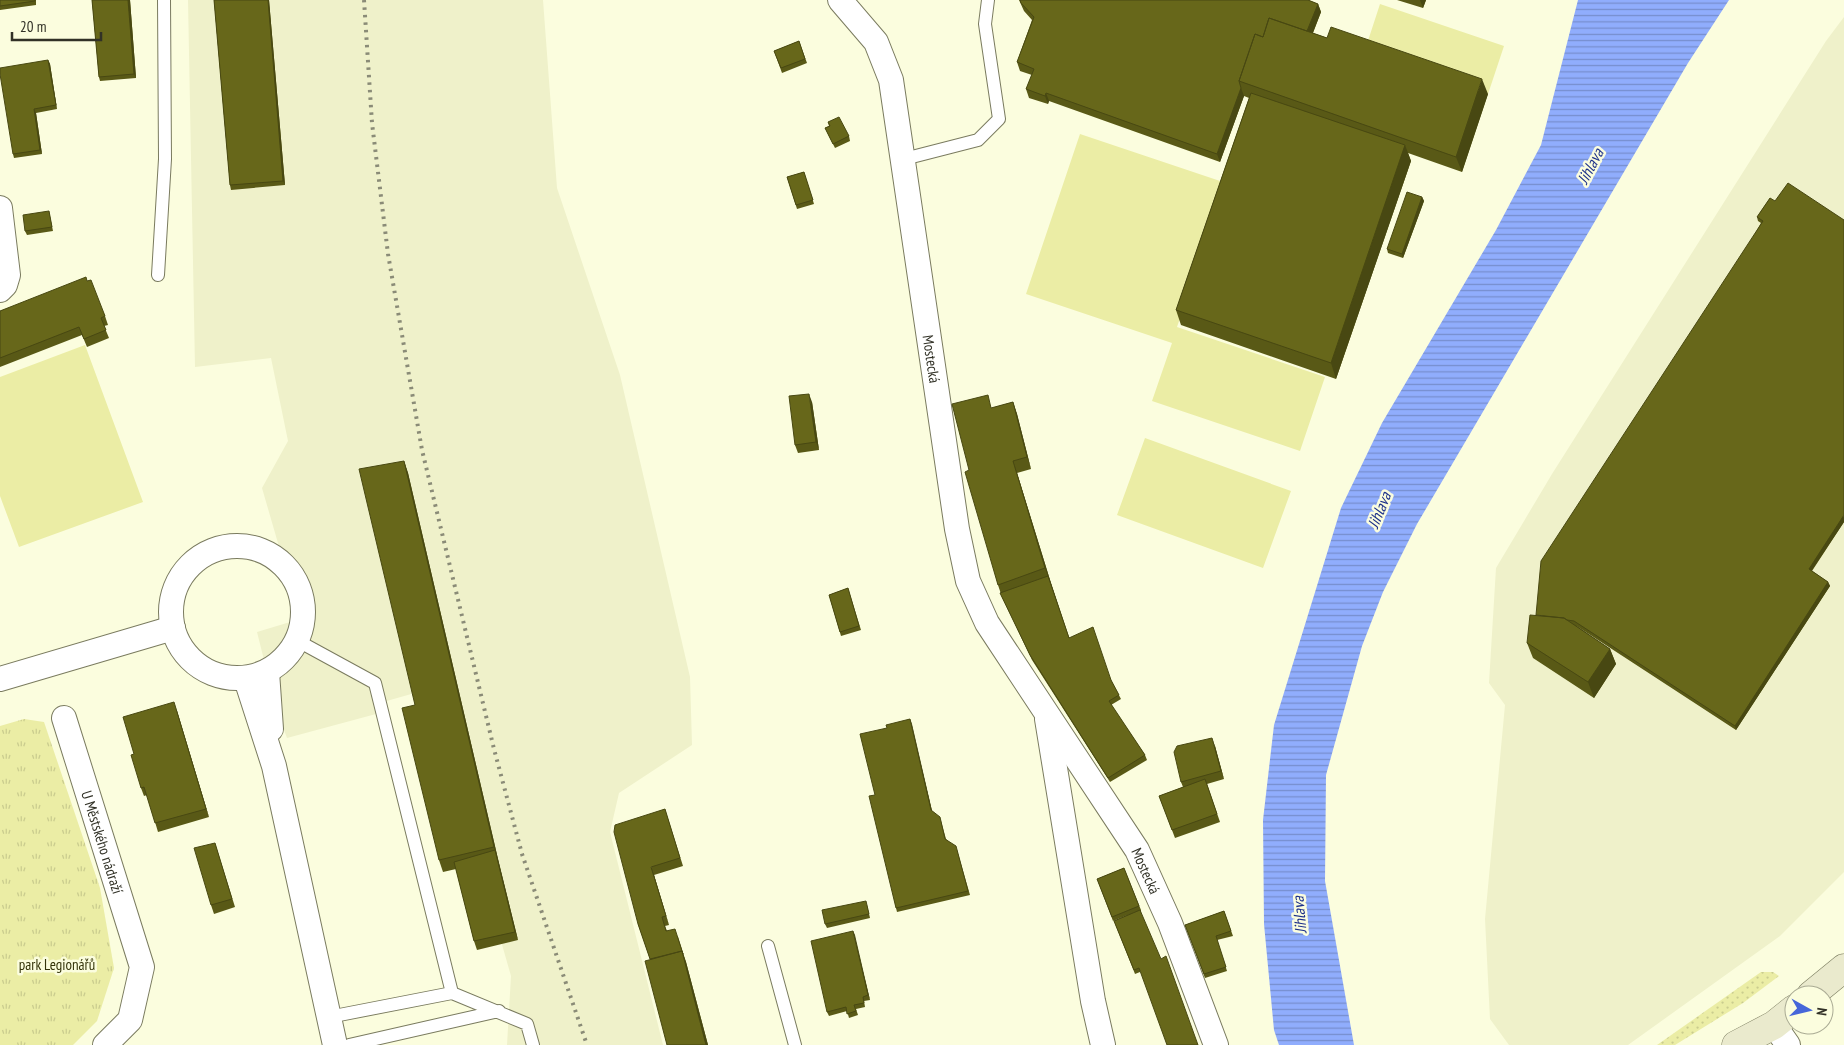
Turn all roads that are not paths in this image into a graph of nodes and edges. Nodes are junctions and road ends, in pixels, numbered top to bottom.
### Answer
1 (164, 0) edge
2 (840, 0) edge
3 (988, 0) edge
4 (904, 159) junction
5 (0, 208) edge
6 (158, 275) dead end
7 (3, 288) edge
8 (173, 628) junction
9 (298, 642) junction
10 (256, 675) junction
11 (0, 679) edge
12 (1046, 712) junction
13 (64, 718) dead end
14 (768, 946) dead end
15 (1844, 968) edge
16 (1823, 985) edge
17 (452, 993) junction
18 (500, 1011) junction
19 (329, 1017) junction
20 (1784, 1026) edge
21 (104, 1045) edge
22 (335, 1045) edge
23 (349, 1045) edge
24 (533, 1045) edge
25 (795, 1045) edge
26 (1103, 1045) edge
27 (1216, 1045) edge
28 (1736, 1045) edge

1 - 6 lane
2 - 4 street, Mostecká
3 - 4 lane
4 - 12 street, Mostecká
5 - 7 street
8 - 9 street
8 - 10 street
8 - 11 street
9 - 10 street
9 - 17 lane
10 - 19 street
12 - 26 street, Mostecká
12 - 27 street, Mostecká
13 - 21 street, U Městského nádraží
14 - 25 lane
15 - 16 street
17 - 18 lane
17 - 19 lane
18 - 23 lane
18 - 24 lane
19 - 22 street
20 - 28 street

